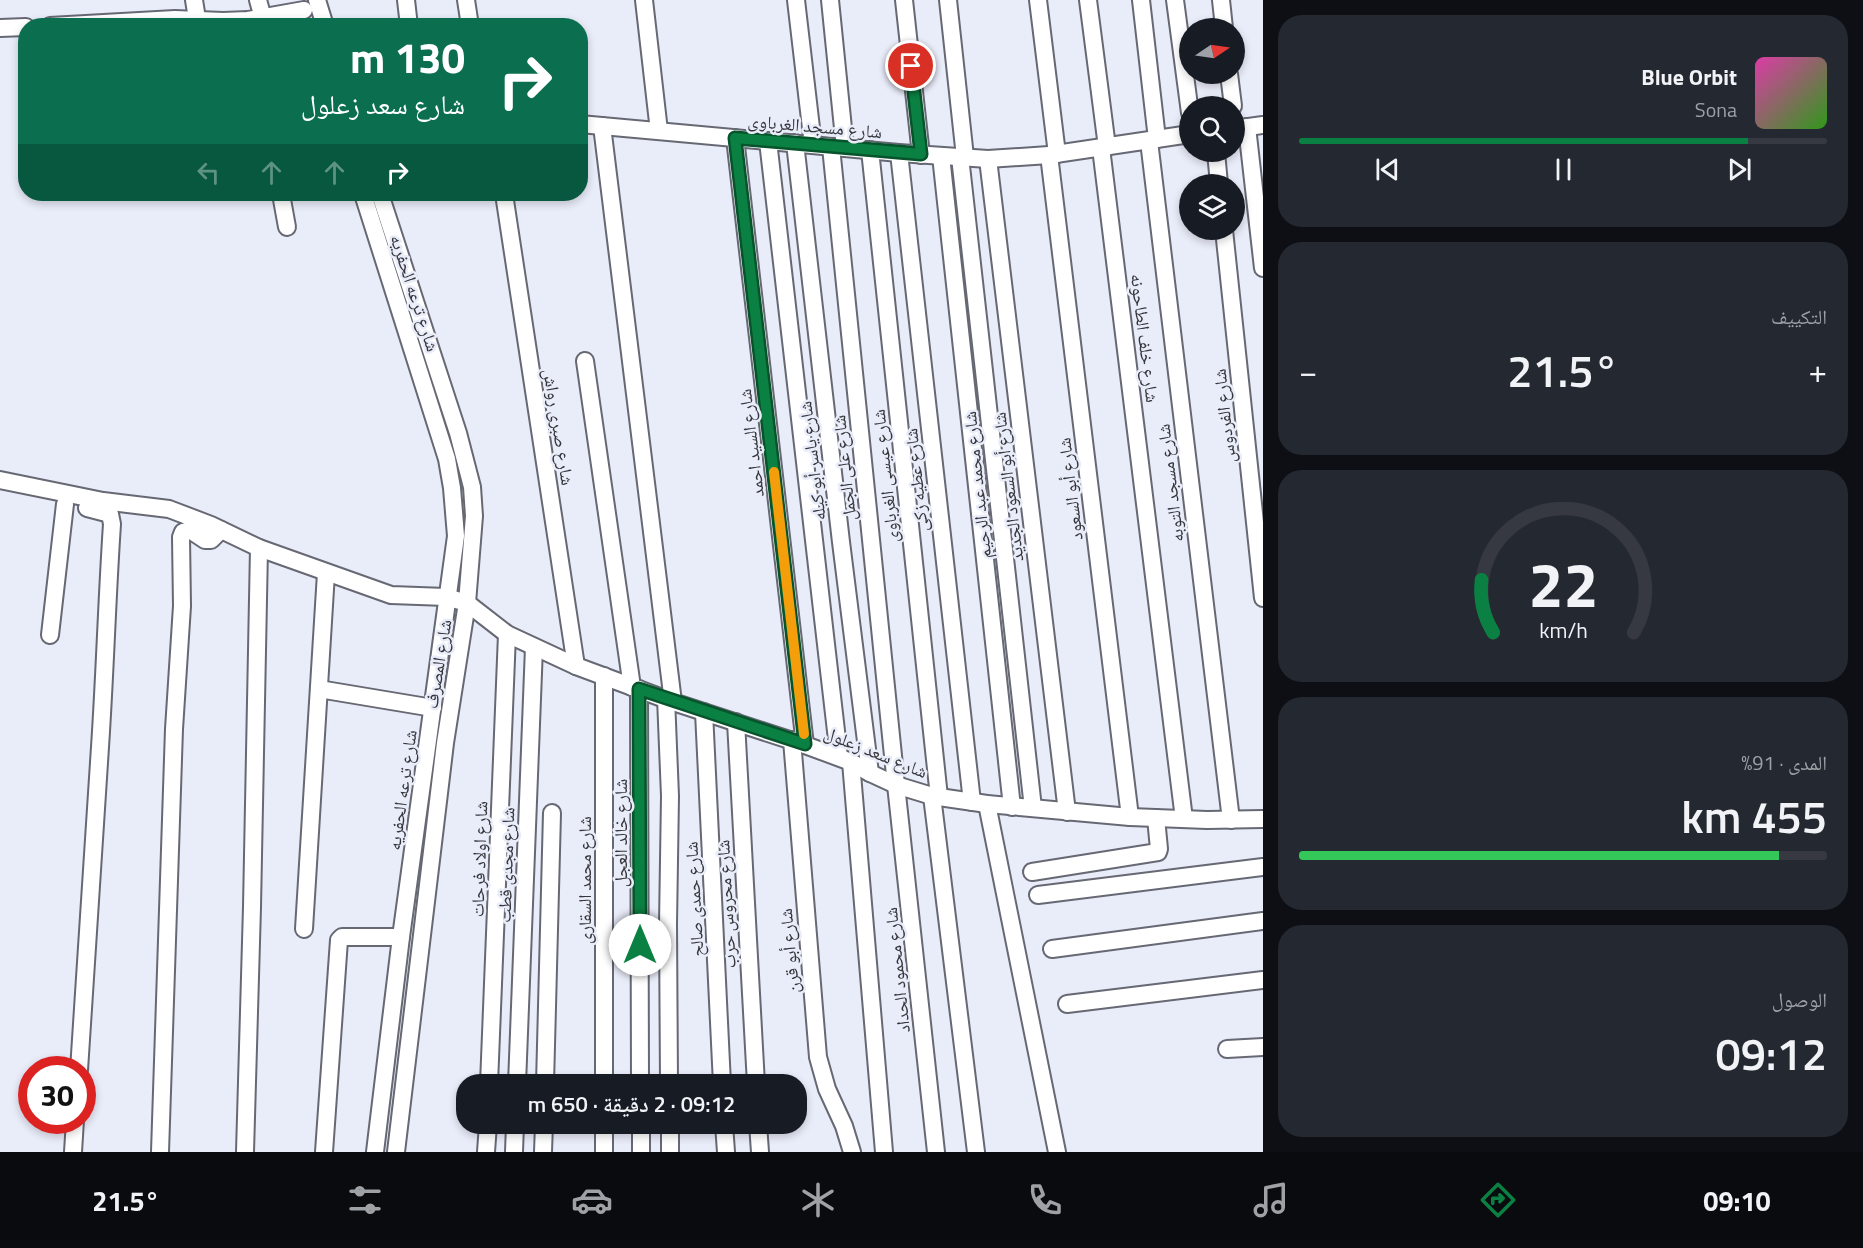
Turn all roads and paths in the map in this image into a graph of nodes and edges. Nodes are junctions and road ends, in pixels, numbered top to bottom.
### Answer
1 (194, 0) edge
2 (258, 0) edge
3 (406, 0) edge
4 (466, 0) edge
5 (644, 0) edge
6 (796, 0) edge
7 (830, 0) edge
8 (904, 0) edge
9 (948, 0) edge
10 (1038, 0) edge
11 (1088, 0) edge
12 (1141, 0) edge
13 (1175, 0) edge
14 (1221, 0) edge
15 (308, 9) edge
16 (197, 18) edge
17 (254, 18) edge
18 (267, 18) edge
19 (409, 18) edge
20 (469, 18) edge
21 (1223, 18) edge
22 (18, 27) edge
23 (0, 28) edge
24 (1188, 96) edge
25 (588, 125) edge
26 (602, 126) junction
27 (659, 131) junction
28 (1179, 136) edge
29 (735, 138) junction
30 (1153, 140) junction
31 (768, 141) junction
32 (1245, 141) edge
33 (795, 143) junction
34 (813, 145) junction
35 (838, 147) junction
36 (1104, 147) junction
37 (870, 150) junction
38 (899, 153) junction
39 (921, 154) junction
40 (1053, 155) junction
41 (941, 156) junction
42 (963, 157) junction
43 (988, 159) junction
44 (281, 201) edge
45 (365, 201) edge
46 (382, 201) edge
47 (505, 201) edge
48 (287, 227) dead end
49 (1225, 240) edge
50 (1263, 268) edge
51 (585, 361) dead end
52 (0, 480) edge
53 (65, 499) junction
54 (221, 530) junction
55 (259, 548) junction
56 (326, 573) junction
57 (446, 597) junction
58 (1263, 598) edge
59 (467, 603) junction
60 (507, 634) junction
61 (50, 635) dead end
62 (534, 646) junction
63 (576, 666) junction
64 (604, 676) junction
65 (635, 688) junction
66 (318, 689) junction
67 (669, 700) junction
68 (433, 708) junction
69 (704, 711) junction
70 (736, 722) junction
71 (799, 742) junction
72 (845, 760) junction
73 (870, 773) junction
74 (896, 784) junction
75 (936, 797) junction
76 (979, 803) junction
77 (1012, 807) junction
78 (1033, 808) junction
79 (1067, 812) junction
80 (552, 813) dead end
81 (1130, 817) junction
82 (1156, 818) junction
83 (1184, 819) junction
84 (1263, 819) edge
85 (1231, 820) junction
86 (1263, 867) edge
87 (1032, 872) dead end
88 (1038, 895) dead end
89 (1263, 921) edge
90 (304, 929) dead end
91 (401, 937) junction
92 (1052, 949) dead end
93 (1263, 980) edge
94 (1067, 1004) dead end
95 (1263, 1047) edge
96 (1227, 1049) dead end
97 (80, 1056) edge
98 (489, 1074) edge
99 (517, 1074) edge
100 (545, 1074) edge
101 (604, 1074) edge
102 (640, 1074) edge
103 (669, 1074) edge
104 (722, 1074) edge
105 (755, 1074) edge
106 (74, 1134) edge
107 (487, 1134) edge
108 (515, 1134) edge
109 (544, 1134) edge
110 (604, 1134) edge
111 (640, 1134) edge
112 (670, 1134) edge
113 (725, 1134) edge
114 (759, 1134) edge
115 (73, 1152) edge
116 (160, 1152) edge
117 (245, 1152) edge
118 (324, 1152) edge
119 (375, 1152) edge
120 (396, 1152) edge
121 (486, 1152) edge
122 (514, 1152) edge
123 (543, 1152) edge
124 (604, 1152) edge
125 (641, 1152) edge
126 (670, 1152) edge
127 (726, 1152) edge
128 (760, 1152) edge
129 (852, 1152) edge
130 (884, 1152) edge
131 (936, 1152) edge
132 (976, 1152) edge
133 (1056, 1152) edge

1 - 16 street
2 - 17 street
3 - 19 street
4 - 20 street
5 - 27 street
6 - 34 street
7 - 35 street, شارع على الجمل
8 - 39 street
9 - 42 street, شارع محمد عبد الرحيم
10 - 40 street, شارع أبو السعود
11 - 36 street, شارع خلف الطاحونه
12 - 30 street, شارع مسجد التوبه
13 - 24 street
14 - 21 street
15 - 18 street
22 - 23 street
25 - 26 street, شارع مسجد الغرباوى
26 - 27 street, شارع مسجد الغرباوى
26 - 67 street
27 - 29 street, شارع مسجد الغرباوى
28 - 30 street, شارع مسجد الغرباوى
29 - 31 street, شارع مسجد الغرباوى
29 - 71 street, شارع السيد احمد
30 - 36 street, شارع مسجد الغرباوى
30 - 85 street, شارع مسجد التوبه
31 - 33 street, شارع مسجد الغرباوى
31 - 72 street
32 - 50 street
33 - 34 street, شارع مسجد الغرباوى
33 - 73 street, شارع ياسر أبو كيله
34 - 35 street, شارع مسجد الغرباوى
35 - 37 street, شارع مسجد الغرباوى
35 - 74 street, شارع على الجمل
36 - 40 street, شارع مسجد الغرباوى
36 - 83 street, شارع خلف الطاحونه
37 - 38 street, شارع مسجد الغرباوى
37 - 75 street, شارع عيسى الغرباوى
38 - 39 street, شارع مسجد الغرباوى
38 - 76 street, شارع عطيه زكى
39 - 41 street, شارع مسجد الغرباوى
40 - 43 street, شارع مسجد الغرباوى
40 - 81 street, شارع أبو السعود
41 - 42 street, شارع مسجد الغرباوى
41 - 77 street
42 - 43 street, شارع مسجد الغرباوى
42 - 78 street, شارع محمد عبد الرحيم
43 - 79 street, شارع أبو السعود الجديد
44 - 48 street
45 - 57 street, شارع ترعه الحفريه
46 - 59 street, شارع المصرف
47 - 63 street, شارع صبرى رواش
49 - 58 street, شارع الفردوس
51 - 65 street, شارع خالد العجل
52 - 53 street
53 - 54 street
53 - 61 street
53 - 97 street
54 - 55 street
54 - 116 street
55 - 56 street
55 - 117 street
56 - 57 street
56 - 66 street
57 - 59 street
57 - 68 street, شارع ترعه الحفريه
59 - 60 street, شارع سعد زعلول
59 - 120 street, شارع المصرف
60 - 62 street, شارع سعد زعلول
60 - 98 street, شارع اولاد فرحات
62 - 63 street, شارع سعد زعلول
62 - 99 street, شارع مجدى قطب
63 - 64 street, شارع سعد زعلول
64 - 65 street, شارع سعد زعلول
64 - 101 street, شارع محمد السقارى
65 - 67 street, شارع سعد زعلول
65 - 102 street, شارع خالد العجل
66 - 68 street
66 - 90 street
67 - 69 street, شارع سعد زعلول
67 - 103 street
68 - 91 street, شارع ترعه الحفريه
69 - 70 street, شارع سعد زعلول
69 - 104 street, شارع حمدى صالح
70 - 71 street, شارع سعد زعلول
70 - 105 street, شارع محروس حرب
71 - 72 street, شارع سعد زعلول
71 - 129 street, شارع أبو قرن
72 - 73 street, شارع سعد زعلول
72 - 130 street
73 - 74 street, شارع سعد زعلول
74 - 75 street, شارع سعد زعلول
74 - 131 street, شارع محمود الحداد
75 - 76 street, شارع سعد زعلول
75 - 132 street, شارع عيسى الغرباوى
76 - 77 street, شارع سعد زعلول
76 - 133 street, شارع عطيه زكى
77 - 78 street, شارع سعد زعلول
78 - 79 street, شارع سعد زعلول
79 - 81 street, شارع سعد زعلول
80 - 100 street
81 - 82 street, شارع سعد زعلول
82 - 83 street, شارع سعد زعلول
82 - 87 street
83 - 85 street, شارع سعد زعلول
84 - 85 street, شارع سعد زعلول
86 - 88 street
89 - 92 street
91 - 118 street
91 - 119 street, شارع ترعه الحفريه
93 - 94 street
95 - 96 street
106 - 115 street
107 - 121 street
108 - 122 street
109 - 123 street
110 - 124 street
111 - 125 street
112 - 126 street
113 - 127 street
114 - 128 street

